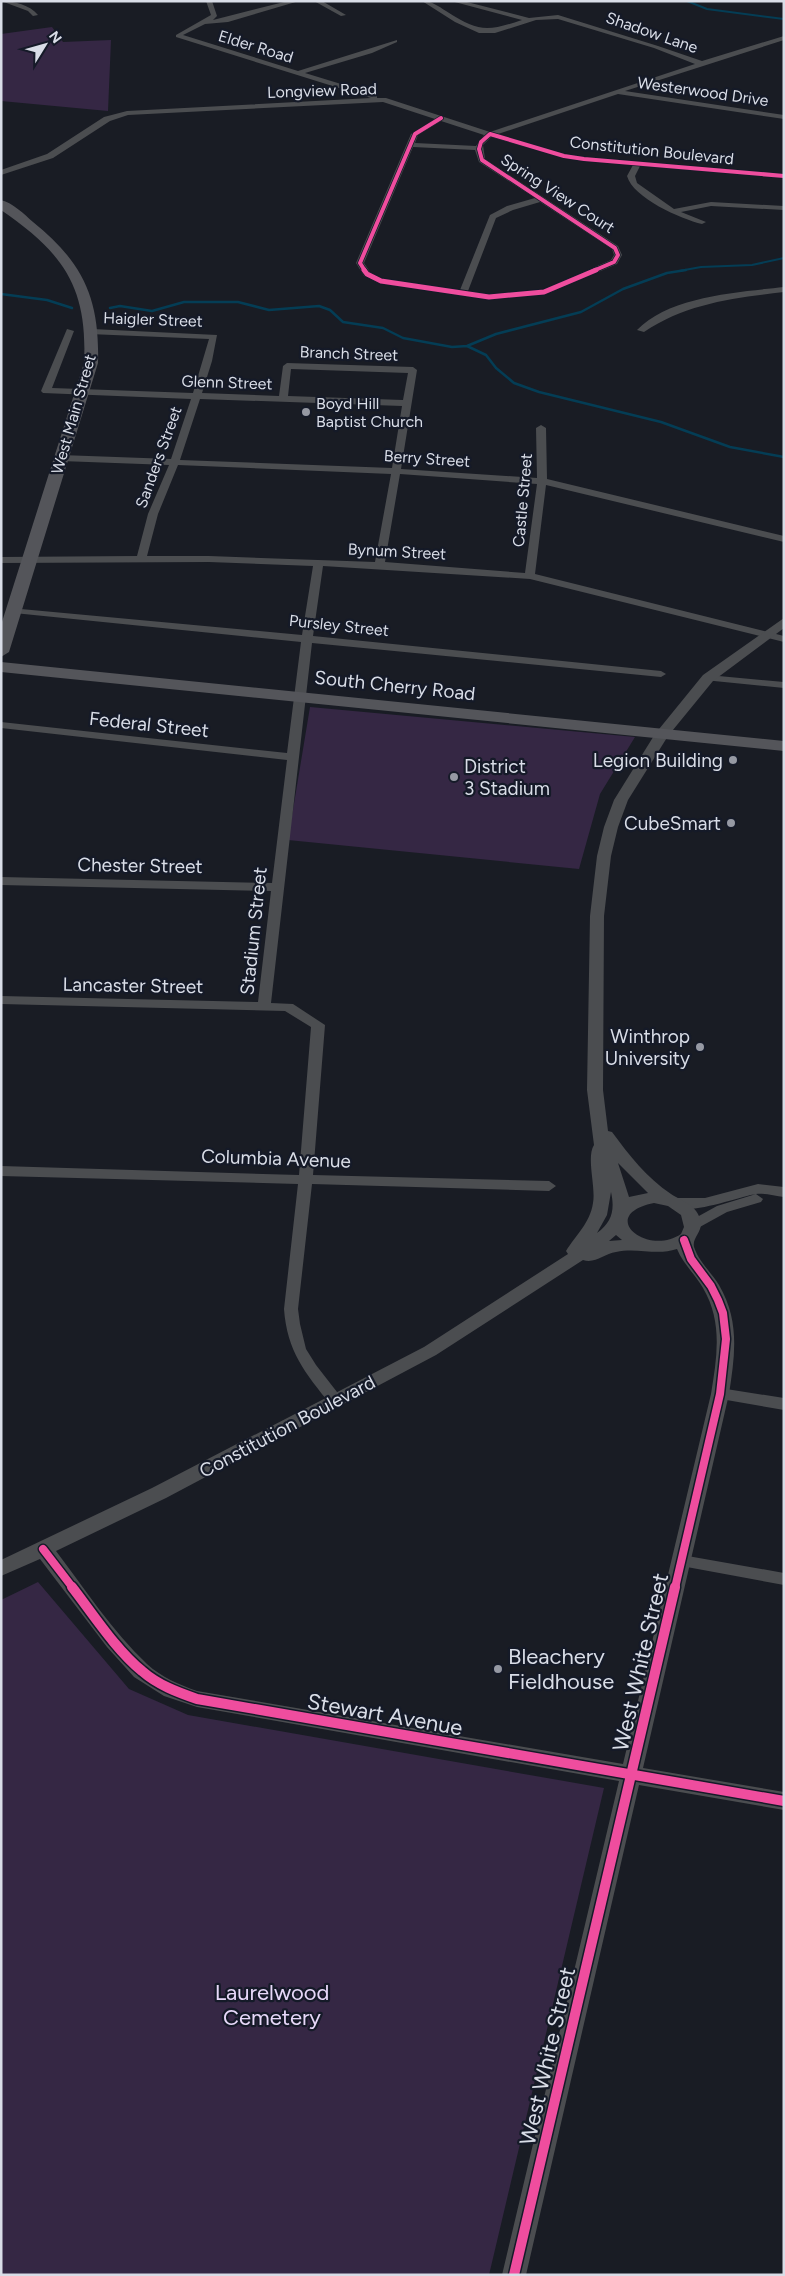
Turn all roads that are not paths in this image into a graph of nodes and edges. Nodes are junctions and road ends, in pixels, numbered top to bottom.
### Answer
1 (3, 1) edge
2 (209, 1) edge
3 (296, 1) edge
4 (317, 1) edge
5 (426, 1) edge
6 (454, 1) edge
7 (478, 9) junction
8 (35, 15) dead end
9 (343, 15) dead end
10 (453, 18) junction
11 (527, 19) junction
12 (207, 23) junction
13 (784, 38) edge
14 (395, 41) dead end
15 (702, 64) junction
16 (298, 73) junction
17 (618, 93) junction
18 (383, 100) junction
19 (784, 117) edge
20 (441, 118) junction
21 (490, 134) junction
22 (410, 145) junction
23 (478, 148) junction
24 (637, 164) junction
25 (1, 173) edge
26 (784, 176) edge
27 (541, 199) junction
28 (1, 204) edge
29 (784, 208) edge
30 (674, 211) junction
31 (702, 222) dead end
32 (782, 291) edge
33 (463, 294) junction
34 (641, 330) dead end
35 (70, 331) dead end
36 (92, 332) junction
37 (214, 336) joint
38 (82, 392) junction
39 (195, 396) junction
40 (284, 399) junction
41 (407, 403) junction
42 (541, 428) dead end
43 (61, 458) junction
44 (174, 462) junction
45 (395, 471) junction
46 (542, 481) junction
47 (784, 539) edge
48 (141, 559) junction
49 (1, 560) edge
50 (30, 561) junction
51 (318, 564) junction
52 (380, 564) junction
53 (530, 576) junction
54 (14, 610) junction
55 (784, 622) edge
56 (764, 635) junction
57 (307, 638) junction
58 (784, 639) edge
59 (1, 652) edge
60 (1, 667) edge
61 (662, 674) dead end
62 (708, 678) junction
63 (784, 685) edge
64 (300, 696) junction
65 (1, 725) edge
66 (662, 734) junction
67 (784, 746) edge
68 (294, 757) junction
69 (1, 881) edge
70 (278, 887) junction
71 (1, 1000) edge
72 (264, 1007) junction
73 (601, 1134) junction
74 (1, 1171) edge
75 (306, 1178) junction
76 (549, 1186) dead end
77 (778, 1191) edge
78 (672, 1201) junction
79 (621, 1215) junction
80 (689, 1233) junction
81 (638, 1244) junction
82 (656, 1247) junction
83 (566, 1264) junction
84 (710, 1285) junction
85 (720, 1394) junction
86 (336, 1401) junction
87 (784, 1404) edge
88 (43, 1549) junction
89 (682, 1561) junction
90 (1, 1570) edge
91 (784, 1579) edge
92 (631, 1774) junction
93 (784, 1801) edge
94 (514, 2275) edge

1 - 8 street
2 - 12 street, Elder Road
3 - 12 street
4 - 9 street
5 - 10 street, Shadow Lane
6 - 7 street
7 - 10 street
7 - 11 street
10 - 11 street, Shadow Lane
11 - 15 street, Shadow Lane
12 - 16 street, Elder Road
13 - 15 street
14 - 16 street
15 - 17 street
16 - 18 street, Elder Road
17 - 19 street, Westerwood Drive
17 - 21 street
18 - 20 street, Longview Road
18 - 25 street, Longview Road
20 - 21 street, Longview Road
20 - 22 street, Spring View Court
21 - 23 street, Spring View Court
21 - 24 street, Constitution Boulevard
22 - 23 street
22 - 33 street, Spring View Court
23 - 27 street, Spring View Court
24 - 26 street, Constitution Boulevard
24 - 30 street
27 - 33 street
27 - 33 street, Spring View Court
28 - 36 main road, West Main Street
29 - 30 street
30 - 31 street
32 - 34 street
35 - 38 street, Glenn Street
36 - 37 street, Haigler Street
36 - 38 main road, West Main Street
37 - 39 street, Sanders Street
38 - 39 street, Glenn Street
38 - 43 main road, West Main Street
39 - 40 street, Glenn Street
39 - 44 street, Sanders Street
40 - 41 street, Glenn Street
40 - 41 street, Branch Street
41 - 45 street
42 - 46 street, Castle Street
43 - 44 street, Berry Street
43 - 50 main road, West Main Street
44 - 45 street, Berry Street
44 - 48 street, Sanders Street
45 - 46 street, Berry Street
45 - 52 street
46 - 47 street, Berry Street
46 - 53 street, Castle Street
48 - 50 street, Bynum Street
48 - 51 street, Bynum Street
49 - 50 street, Bynum Street
50 - 54 main road, West Main Street
51 - 52 street, Bynum Street
51 - 57 street, Stadium Street
52 - 53 street, Bynum Street
53 - 56 street, Bynum Street
54 - 57 street, Pursley Street
54 - 59 main road, West Main Street
55 - 56 street
56 - 58 street, Bynum Street
56 - 62 street
57 - 61 street, Pursley Street
57 - 64 street, Stadium Street
60 - 64 main road, South Cherry Road
62 - 63 street
62 - 66 street
64 - 66 main road, South Cherry Road
64 - 68 street, Stadium Street
65 - 68 street, Federal Street
66 - 67 main road, South Cherry Road
66 - 73 street
68 - 70 street, Stadium Street
69 - 70 street, Chester Street
70 - 72 street, Stadium Street
71 - 72 street, Lancaster Street
72 - 75 street, Stadium Street
73 - 78 street
73 - 79 street
73 - 83 street
74 - 75 street, Columbia Avenue
75 - 76 street, Columbia Avenue
75 - 86 street, Stadium Street
77 - 78 street
77 - 80 street
78 - 79 street, Constitution Boulevard
78 - 80 street
79 - 81 street
79 - 83 street, Constitution Boulevard
80 - 82 street, Constitution Boulevard
80 - 84 street, West White Street
81 - 82 street, Constitution Boulevard
81 - 83 street, Constitution Boulevard
82 - 84 street, West White Street
83 - 86 street, Constitution Boulevard
84 - 85 street, West White Street
85 - 87 street
85 - 89 street, West White Street
86 - 88 street, Constitution Boulevard
88 - 90 street, Constitution Boulevard
88 - 92 street, Stewart Avenue
89 - 91 street
89 - 92 street, West White Street
92 - 93 street, Stewart Avenue
92 - 94 street, West White Street

